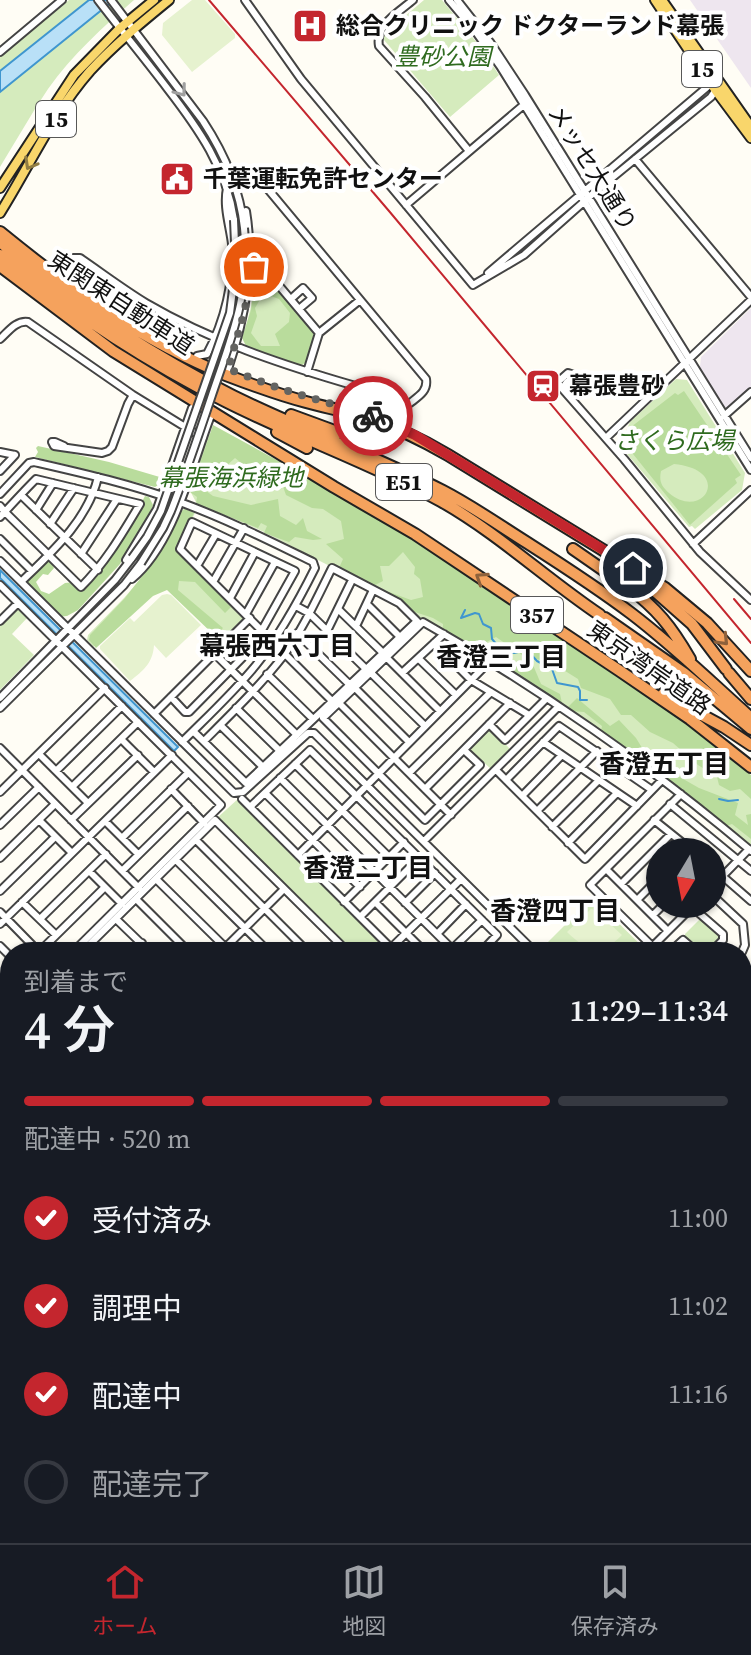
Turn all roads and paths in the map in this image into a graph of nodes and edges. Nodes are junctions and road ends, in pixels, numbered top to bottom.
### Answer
1 (62, 0) edge
2 (98, 0) edge
3 (111, 0) edge
4 (154, 0) edge
5 (169, 0) edge
6 (245, 0) edge
7 (413, 0) edge
8 (449, 0) edge
9 (655, 0) edge
10 (662, 0) edge
11 (461, 2) edge
12 (127, 28) junction
13 (0, 52) edge
14 (716, 85) junction
15 (527, 103) junction
16 (751, 127) edge
17 (751, 138) edge
18 (469, 151) junction
19 (635, 159) junction
20 (235, 187) junction
21 (0, 188) edge
22 (227, 188) junction
23 (582, 192) junction
24 (587, 200) junction
25 (406, 205) junction
26 (0, 213) edge
27 (0, 225) edge
28 (0, 232) edge
29 (0, 242) edge
30 (0, 255) edge
31 (0, 266) edge
32 (250, 267) junction
33 (0, 273) edge
34 (61, 273) junction
35 (473, 285) junction
36 (751, 298) edge
37 (291, 299) junction
38 (360, 300) junction
39 (299, 309) junction
40 (319, 333) junction
41 (214, 338) junction
42 (0, 339) edge
43 (236, 347) junction
44 (197, 356) junction
45 (687, 362) junction
46 (228, 369) junction
47 (307, 372) junction
48 (193, 379) junction
49 (751, 392) edge
50 (133, 395) junction
51 (568, 395) dead end
52 (231, 399) junction
53 (192, 408) junction
54 (724, 416) junction
55 (210, 418) junction
56 (185, 427) junction
57 (340, 433) dead end
58 (203, 438) junction
59 (606, 438) junction
60 (423, 441) junction
61 (64, 446) dead end
62 (307, 448) dead end
63 (0, 452) edge
64 (751, 458) edge
65 (751, 470) edge
66 (0, 471) edge
67 (315, 475) junction
68 (98, 477) junction
69 (53, 483) junction
70 (74, 488) junction
71 (751, 490) edge
72 (94, 493) junction
73 (0, 494) edge
74 (21, 495) junction
75 (162, 495) junction
76 (117, 499) junction
77 (181, 502) junction
78 (36, 510) junction
79 (2, 512) edge
80 (50, 524) junction
81 (244, 528) junction
82 (216, 534) junction
83 (65, 538) junction
84 (0, 539) edge
85 (236, 543) junction
86 (693, 544) junction
87 (573, 549) dead end
88 (255, 552) junction
89 (81, 554) junction
90 (49, 555) junction
91 (618, 558) junction
92 (0, 561) edge
93 (275, 562) junction
94 (197, 566) junction
95 (525, 568) dead end
96 (98, 570) junction
97 (32, 571) junction
98 (115, 580) junction
99 (352, 580) junction
100 (21, 582) junction
101 (213, 582) junction
102 (0, 585) edge
103 (124, 585) junction
104 (563, 589) junction
105 (373, 590) junction
106 (230, 598) junction
107 (751, 600) edge
108 (18, 603) junction
109 (367, 604) junction
110 (296, 606) junction
111 (338, 609) junction
112 (309, 613) junction
113 (248, 616) junction
114 (0, 621) edge
115 (356, 626) junction
116 (67, 630) junction
117 (262, 630) junction
118 (327, 631) junction
119 (297, 633) junction
120 (444, 634) junction
121 (73, 636) junction
122 (400, 637) junction
123 (230, 638) junction
124 (273, 642) junction
125 (60, 643) junction
126 (434, 643) junction
127 (215, 654) junction
128 (285, 654) junction
129 (385, 655) junction
130 (418, 658) junction
131 (489, 662) junction
132 (231, 670) junction
133 (697, 670) junction
134 (369, 671) junction
135 (620, 671) junction
136 (751, 671) edge
137 (402, 673) junction
138 (267, 674) junction
139 (471, 680) junction
140 (242, 681) junction
141 (352, 686) junction
142 (105, 688) junction
143 (252, 691) junction
144 (491, 692) junction
145 (456, 695) junction
146 (171, 697) junction
147 (0, 698) edge
148 (546, 699) junction
149 (751, 699) edge
150 (336, 702) junction
151 (510, 703) junction
152 (122, 706) junction
153 (558, 707) junction
154 (0, 708) edge
155 (236, 708) junction
156 (440, 711) junction
157 (154, 714) junction
158 (529, 715) junction
159 (751, 718) edge
160 (313, 719) junction
161 (138, 722) junction
162 (489, 724) junction
163 (220, 725) junction
164 (425, 726) junction
165 (751, 729) edge
166 (193, 731) junction
167 (297, 735) junction
168 (121, 739) junction
169 (204, 741) junction
170 (182, 742) junction
171 (409, 742) junction
172 (543, 742) junction
173 (751, 745) edge
174 (1, 750) edge
175 (464, 750) junction
176 (280, 751) junction
177 (597, 751) junction
178 (39, 754) junction
179 (138, 755) junction
180 (172, 755) junction
181 (562, 755) junction
182 (394, 758) junction
183 (295, 764) junction
184 (263, 767) junction
185 (581, 767) junction
186 (751, 767) edge
187 (22, 770) junction
188 (496, 770) junction
189 (56, 771) junction
190 (154, 772) junction
191 (188, 773) junction
192 (409, 773) junction
193 (378, 774) junction
194 (280, 778) junction
195 (506, 780) junction
196 (599, 780) junction
197 (662, 780) junction
198 (367, 785) junction
199 (39, 787) junction
200 (72, 787) junction
201 (171, 789) junction
202 (425, 789) junction
203 (652, 790) junction
204 (0, 792) edge
205 (265, 793) junction
206 (617, 793) junction
207 (681, 794) junction
208 (356, 795) junction
209 (522, 796) junction
210 (242, 799) dead end
211 (88, 803) junction
212 (55, 804) junction
213 (440, 804) junction
214 (670, 804) junction
215 (188, 806) junction
216 (637, 806) junction
217 (250, 807) junction
218 (342, 810) junction
219 (537, 811) junction
220 (451, 815) junction
221 (39, 820) junction
222 (71, 820) junction
223 (654, 820) junction
224 (105, 821) junction
225 (204, 823) junction
226 (0, 825) edge
227 (327, 825) junction
228 (552, 827) junction
229 (671, 834) junction
230 (55, 837) junction
231 (88, 837) junction
232 (122, 838) junction
233 (675, 838) edge
234 (312, 839) junction
235 (196, 840) junction
236 (424, 841) junction
237 (404, 842) junction
238 (568, 843) junction
239 (750, 850) edge
240 (72, 853) junction
241 (106, 854) junction
242 (138, 854) junction
243 (298, 855) junction
244 (389, 857) junction
245 (0, 858) edge
246 (419, 858) junction
247 (176, 860) junction
248 (739, 860) junction
249 (606, 869) junction
250 (89, 871) junction
251 (122, 871) junction
252 (751, 871) edge
253 (374, 872) junction
254 (435, 873) junction
255 (726, 873) edge
256 (156, 879) junction
257 (461, 879) junction
258 (726, 879) edge
259 (621, 884) junction
260 (2, 885) edge
261 (105, 887) junction
262 (360, 887) junction
263 (390, 887) junction
264 (139, 888) junction
265 (284, 889) junction
266 (451, 889) junction
267 (646, 891) edge
268 (136, 899) junction
269 (637, 900) junction
270 (751, 901) edge
271 (22, 902) junction
272 (344, 902) junction
273 (375, 902) junction
274 (405, 903) junction
275 (122, 904) junction
276 (466, 904) junction
277 (264, 908) junction
278 (646, 908) edge
279 (726, 908) edge
280 (360, 917) junction
281 (2, 918) edge
282 (421, 918) junction
283 (656, 918) edge
284 (680, 918) edge
285 (706, 918) edge
286 (40, 919) junction
287 (116, 919) junction
288 (482, 920) junction
289 (244, 928) junction
290 (668, 931) junction
291 (748, 932) edge
292 (406, 933) junction
293 (437, 934) junction
294 (56, 935) junction
295 (28, 942) edge
296 (49, 942) edge
297 (83, 942) edge
298 (92, 942) edge
299 (141, 942) edge
300 (179, 942) edge
301 (216, 942) edge
302 (232, 942) edge
303 (259, 942) edge
304 (298, 942) edge
305 (338, 942) edge
306 (385, 942) edge
307 (399, 942) edge
308 (415, 942) edge
309 (445, 942) edge
310 (462, 942) edge
311 (490, 942) edge
312 (525, 942) edge
313 (648, 942) edge
314 (660, 942) edge
315 (721, 942) edge

1 - 13 street
2 - 12 street
3 - 12 street
4 - 12 main road, 15
5 - 12 main road, 15
6 - 25 street
7 - 18 street
8 - 15 street
9 - 14 main road, 15
10 - 14 main road, 15
11 - 15 street, メッセ大通り
12 -> 20 street
12 - 21 main road, 15
12 - 22 street
12 -> 26 main road, 15
14 - 16 main road, 15
14 - 17 main road, 15
14 - 19 street
14 - 23 street
15 - 18 street
15 - 23 street, メッセ大通り
18 - 25 street
19 - 24 street
19 - 36 street
20 - 22 street
20 - 32 street
20 - 38 street
20 - 103 street, bridge
22 - 41 street
22 - 98 street, bridge
23 - 24 street, メッセ大通り
23 - 35 street
24 - 35 street
24 - 45 street, メッセ大通り
25 - 35 street
27 - 34 highway
28 - 60 highway, bridge
29 - 48 highway, 東関東自動車道 / E51
30 - 48 highway, 東関東自動車道 / E51
31 - 67 highway, 東京湾岸道路 / 357, bridge
32 - 37 street
32 - 43 street
33 - 53 highway
34 - 41 street
34 - 44 highway
36 - 45 street
37 - 39 street
37 - 39 street
38 - 40 street
38 - 47 street
39 - 40 street
40 - 47 street
41 - 43 street
41 - 44 street
42 - 50 street
43 - 46 street
43 - 47 street
44 - 46 highway
45 - 54 street
45 - 59 street
45 - 65 street
46 - 60 highway
48 - 52 highway, 東関東自動車道 / E51
49 - 54 street
50 - 56 street
50 - 61 street
51 - 59 street
52 - 57 highway
52 - 62 highway
52 - 104 highway, 東関東自動車道 / E51
52 - 133 highway, 東関東自動車道 / E51
53 - 55 highway
53 - 56 street
54 - 64 street
55 - 58 street
55 - 67 highway
56 - 58 street
56 - 75 street
58 - 77 street
59 - 86 street
60 - 91 highway
63 - 66 street
135 -> 67 highway, 東京湾岸道路 / 357
68 - 72 street
68 - 73 street
68 - 75 street
69 - 70 street
69 - 74 street
69 - 78 street
70 - 72 street
70 - 80 street
71 - 86 street
72 - 76 street
72 - 83 street
74 - 78 street
74 - 79 street
75 - 77 street
75 - 98 street
76 - 89 street
76 - 96 street
77 - 81 street
77 - 103 street
78 - 80 street
79 - 90 street
80 - 83 street
81 - 85 street
81 - 110 street
82 - 85 street
82 - 94 street
82 - 94 street
83 - 89 street
83 - 90 street
84 - 97 street
85 - 88 street
85 - 101 street
86 - 107 street
87 - 133 highway
88 - 93 street
88 - 106 street
89 - 96 street
90 - 96 street
90 - 97 street
91 -> 136 highway
91 - 149 highway
92 - 100 street
93 - 113 street
93 - 117 street
94 - 101 street
95 - 104 highway
97 - 100 street
98 - 116 street
99 - 105 street
99 - 111 street
99 - 112 street
100 - 116 street
101 - 106 street
102 - 108 street
103 - 121 street
104 - 165 highway, 東関東自動車道 / E51
105 - 109 street
105 - 122 street
106 - 113 street
108 - 114 street
108 - 125 street
109 - 115 street
109 - 122 street
110 - 112 street
110 - 124 street
111 - 115 street
111 - 118 street
112 - 118 street
112 - 119 street
113 - 117 street
113 - 123 street
115 - 129 street
116 - 121 street
116 - 125 street
117 - 124 street
118 - 134 street
119 - 128 street
119 - 141 street
120 - 126 street
120 - 129 street
120 - 131 street
121 - 125 street
121 - 157 street
122 - 129 street
123 - 127 street
123 - 132 street
124 - 128 street
124 - 140 street
125 - 142 street
125 - 147 street
125 - 154 street
126 - 130 street
126 - 139 street
127 - 132 street
127 - 146 street
128 - 138 street
128 - 150 street
129 - 134 street
129 - 137 street
130 - 137 street
130 - 145 street
131 - 139 street
131 - 148 street
132 - 140 street
132 - 146 street
133 - 159 highway, 東関東自動車道 / E51
134 - 141 street
134 - 164 street
135 - 173 highway
135 - 186 highway, 東京湾岸道路 / 357
137 - 156 street
138 - 143 street
138 - 160 street
139 - 144 street
139 - 145 street
140 - 143 street
140 - 166 street
141 - 150 street
141 - 171 street
142 - 152 street
142 - 178 street
143 - 155 street
143 - 167 street
144 - 151 street
144 - 192 street
145 - 156 street
146 - 157 street
148 - 153 street
148 - 158 street
150 - 160 street
150 - 182 street
150 - 193 street
151 - 158 street
151 - 162 street
152 - 161 street
152 - 189 street
153 - 188 street
153 - 197 street
155 - 163 street
155 - 176 street
156 - 164 street
157 - 170 street
158 - 162 street
160 - 167 street
161 - 168 street
161 - 180 street
162 - 175 street
163 - 169 street
163 - 184 street
164 - 171 street
166 - 169 street
166 - 170 street
167 - 176 street
168 - 179 street
168 - 200 street
169 - 184 street
170 - 198 street
171 - 182 street
172 - 177 street
172 - 181 street
172 - 195 street
174 - 187 street
175 - 202 street
175 - 213 street
176 - 184 street
177 - 185 street
177 - 203 street
178 - 187 street
178 - 189 street
179 - 190 street
179 - 211 street
180 - 190 street
180 - 191 street
181 - 185 street
181 - 209 street
182 - 192 street
182 - 193 street
183 - 194 street
183 - 208 street
183 - 218 street
185 - 196 street
185 - 219 street
187 - 199 street
187 - 204 street
188 - 195 street
188 - 220 street
189 - 200 street
190 - 224 street
191 - 201 street
191 - 225 street
192 - 202 street
193 - 198 street
193 - 213 street
194 - 205 street
194 - 227 street
195 - 209 street
196 - 206 street
196 - 228 street
197 - 203 street
197 - 207 street
198 - 208 street
198 - 236 street
199 - 212 street
199 - 226 street
200 - 211 street
201 - 215 street
201 - 232 street
202 - 213 street
203 - 216 street
205 - 217 street
205 - 234 street
206 - 216 street
206 - 238 street
207 - 214 street
207 - 239 street
208 - 218 street
208 - 237 street
209 - 219 street
210 - 217 street
211 - 222 street
212 - 221 street
212 - 222 street
213 - 220 street
214 - 223 street
214 - 248 street
215 - 225 street
215 - 242 street
216 - 238 street
217 - 243 street
218 - 227 street
218 - 244 street
219 - 228 street
220 - 236 street
221 - 230 street
221 - 245 street
222 - 231 street
223 - 229 street
223 - 249 street
224 - 231 street
224 - 232 street
225 - 264 street
227 - 234 street
227 - 253 street
228 - 238 street
229 - 233 street
229 - 259 street
230 - 240 street
230 - 260 street
231 - 240 street
231 - 241 street
232 - 242 street
234 - 243 street
234 - 262 street
235 - 247 street
235 - 265 street
235 - 277 street
236 - 257 street
237 - 244 street
237 - 246 street
239 - 248 street
240 - 271 street
241 - 250 street
241 - 251 street
242 - 251 street
243 - 272 street
244 - 253 street
246 - 254 street
246 - 263 street
247 - 256 street
247 - 289 street
248 - 252 street
248 - 255 street
249 - 259 street
249 - 313 street
250 - 261 street
250 - 286 street
251 - 264 street
253 - 262 street
253 - 263 street
254 - 266 street
254 - 274 street
256 - 268 street
256 - 301 street
257 - 266 street
257 - 312 street
258 - 270 street
259 - 269 street
261 - 275 street
261 - 294 street
262 - 272 street
263 - 273 street
263 - 274 street
264 - 275 street
265 - 277 street
265 - 305 street
266 - 276 street
266 - 282 street
267 - 269 street
268 - 287 street
268 - 300 street
269 - 278 street
271 - 281 street
271 - 286 street
272 - 280 street
273 - 280 street
273 - 292 street
274 - 282 street
275 - 297 street
276 - 288 street
276 - 293 street
277 - 289 street
277 - 304 street
279 - 291 street
280 - 306 street
281 - 295 street
282 - 292 street
282 - 293 street
283 - 290 street
284 - 290 street
285 - 315 street
286 - 294 street
287 - 298 street
287 - 299 street
288 - 310 street
288 - 311 street
289 - 302 street
289 - 303 street
290 - 314 street
292 - 307 street
292 - 308 street
293 - 309 street
294 - 296 street

